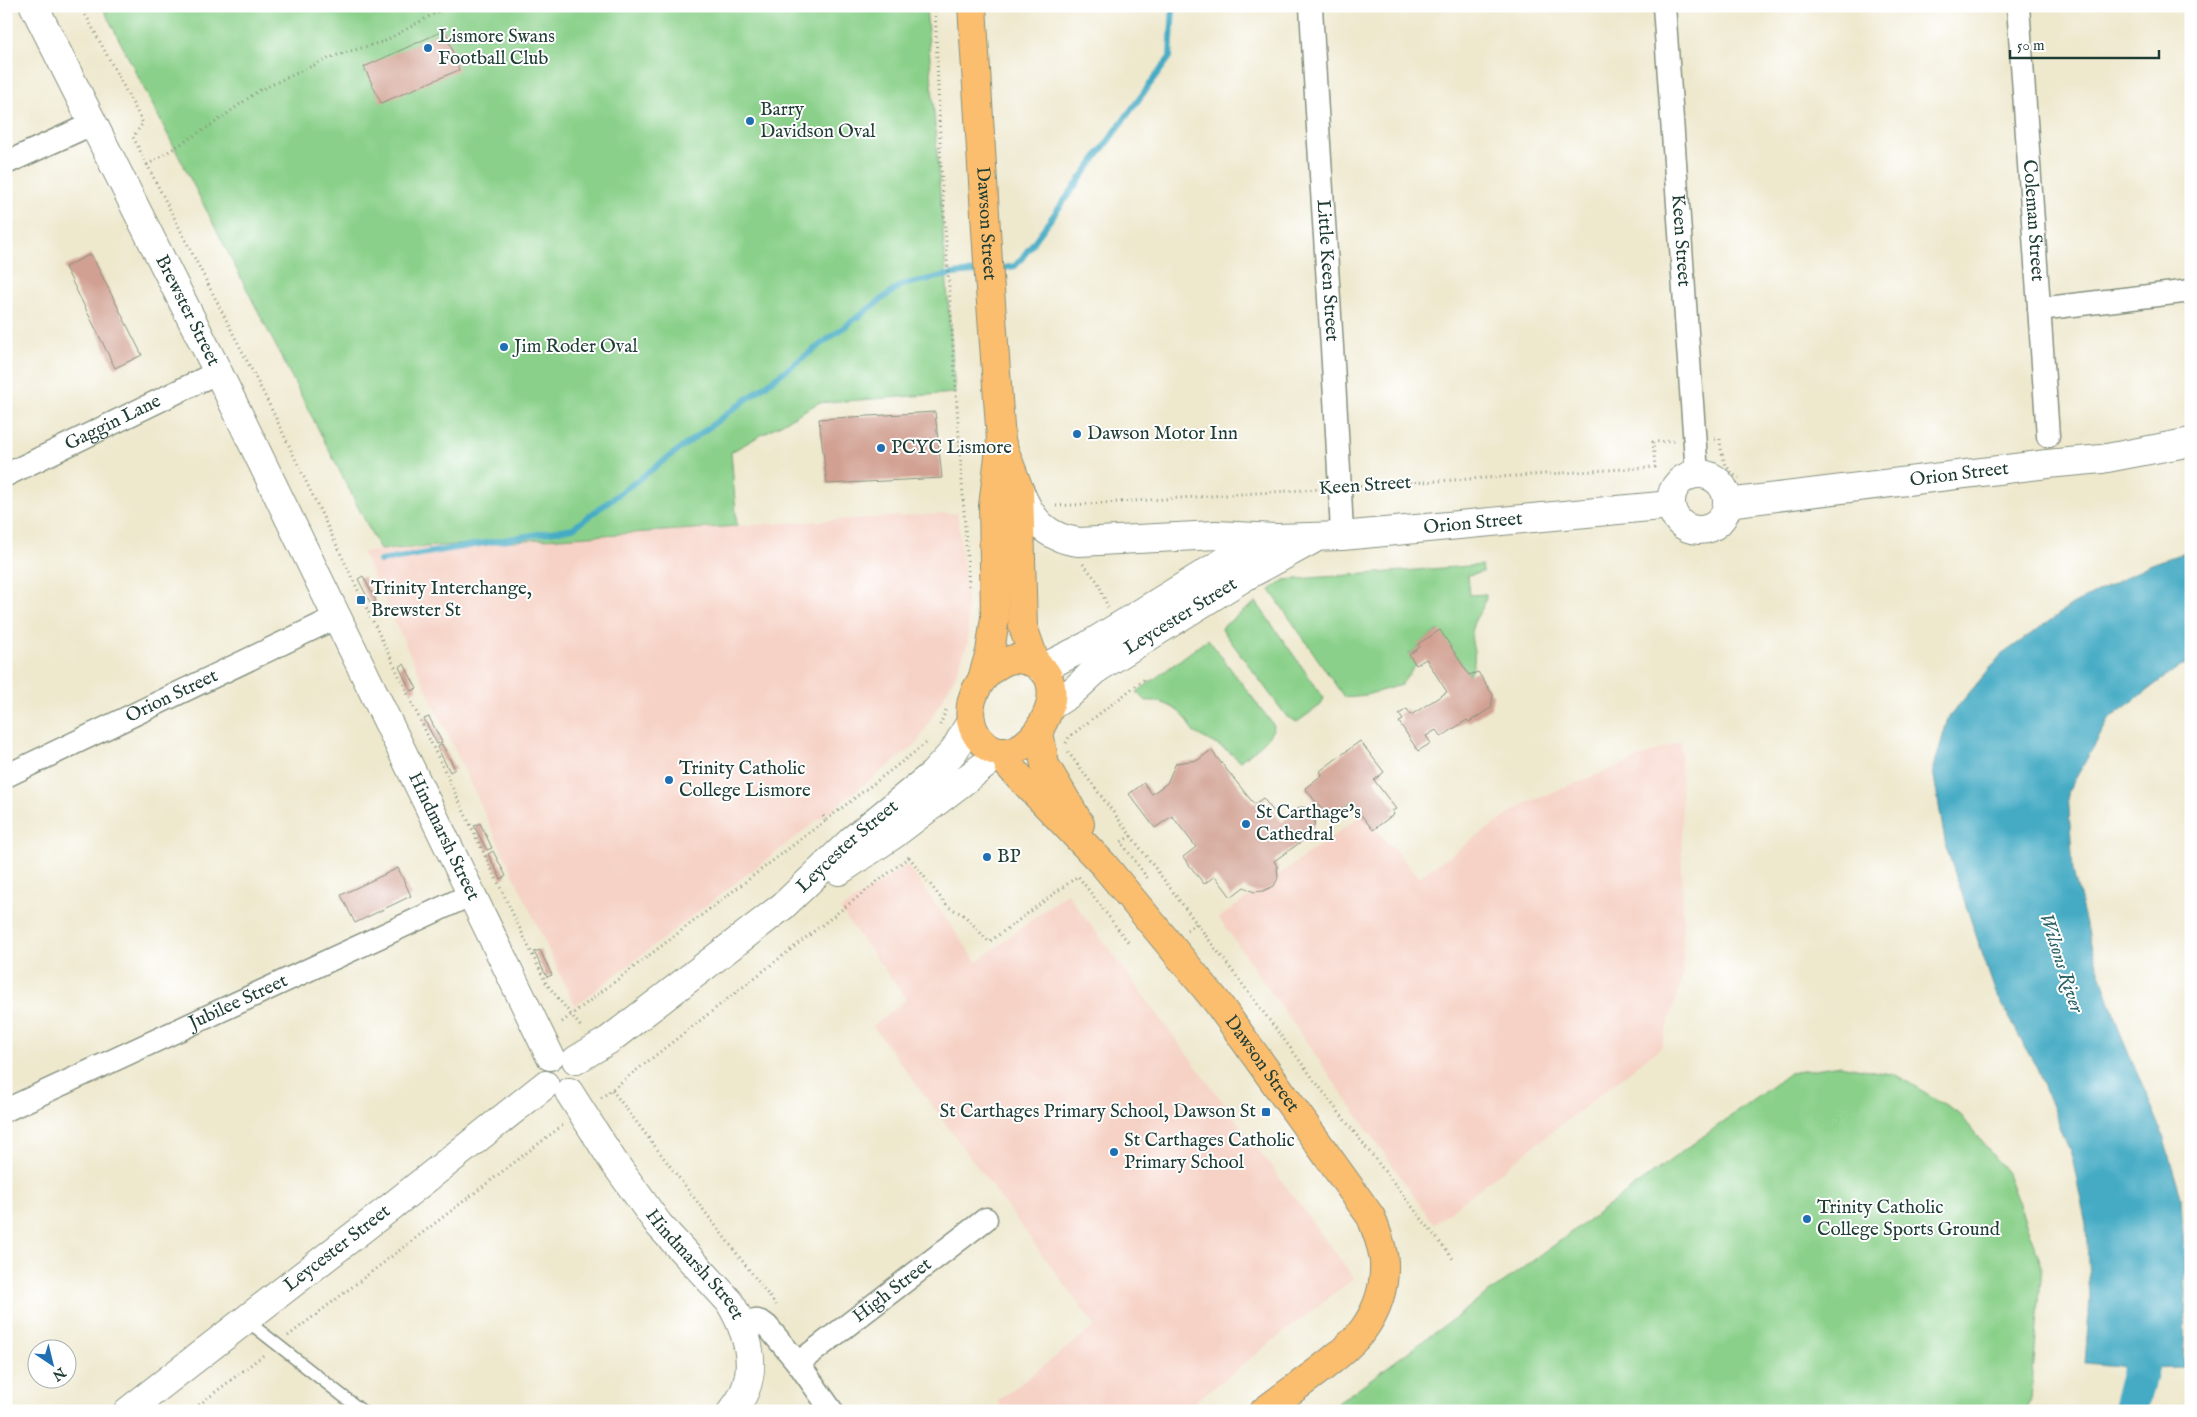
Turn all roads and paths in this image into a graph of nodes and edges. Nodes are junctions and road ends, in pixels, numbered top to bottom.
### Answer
1 (34, 6) edge
2 (81, 6) edge
3 (448, 6) edge
4 (935, 6) edge
5 (972, 6) edge
6 (1311, 6) edge
7 (1664, 6) edge
8 (2018, 6) edge
9 (94, 123) junction
10 (6, 163) edge
11 (147, 165) junction
12 (2191, 292) edge
13 (2039, 309) junction
14 (218, 372) junction
15 (2048, 436) dead end
16 (1001, 440) junction
17 (1653, 442) dead end
18 (2191, 442) edge
19 (1696, 474) junction
20 (6, 475) edge
21 (1340, 488) junction
22 (1019, 489) junction
23 (1727, 503) junction
24 (1671, 505) junction
25 (1049, 506) dead end
26 (1330, 536) junction
27 (1276, 538) junction
28 (1081, 562) dead end
29 (970, 590) dead end
30 (1108, 608) dead end
31 (336, 617) junction
32 (1038, 666) junction
33 (1146, 678) dead end
34 (982, 679) junction
35 (1051, 706) junction
36 (947, 709) dead end
37 (971, 722) junction
38 (1039, 732) junction
39 (936, 733) dead end
40 (930, 740) dead end
41 (999, 752) junction
42 (6, 776) edge
43 (861, 794) junction
44 (865, 800) dead end
45 (823, 816) dead end
46 (826, 820) junction
47 (1131, 836) junction
48 (1103, 864) junction
49 (1154, 886) dead end
50 (470, 895) junction
51 (783, 906) junction
52 (1128, 942) dead end
53 (572, 1015) junction
54 (562, 1022) dead end
55 (581, 1027) dead end
56 (550, 1056) junction
57 (576, 1060) junction
58 (557, 1088) junction
59 (612, 1090) junction
60 (598, 1100) dead end
61 (6, 1110) edge
62 (568, 1122) dead end
63 (986, 1219) dead end
64 (1453, 1259) dead end
65 (781, 1312) dead end
66 (246, 1320) junction
67 (743, 1327) junction
68 (277, 1344) junction
69 (798, 1364) junction
70 (128, 1411) edge
71 (191, 1411) edge
72 (362, 1411) edge
73 (732, 1411) edge
74 (832, 1411) edge
75 (1264, 1411) edge

1 - 9 street, Brewster Street
2 - 11 path
3 - 11 path
4 - 29 path
5 - 16 main road, Dawson Street
6 - 21 street, Little Keen Street
7 - 19 street, Keen Street
8 - 13 street, Coleman Street
9 - 10 street
9 - 14 street, Brewster Street
11 - 53 path
12 - 13 street
13 - 15 street, Coleman Street
14 - 20 street, Gaggin Lane
14 - 31 street, Brewster Street
16 - 22 main road, Dawson Street
16 - 34 main road, Dawson Street
17 - 21 path, Keen Street
18 - 23 street, Orion Street
19 - 23 street
19 - 24 street
21 - 25 path, Keen Street
21 - 26 street, Little Keen Street
22 - 27 street, Orion Street
22 - 32 main road, Dawson Street
23 - 24 street
24 - 26 street, Orion Street
26 - 27 street, Orion Street
26 - 35 street, Leycester Street
27 - 32 street, Orion Street
28 - 30 path
31 - 42 street, Orion Street
31 - 50 street, Hindmarsh Street
32 - 34 main road
32 - 35 main road
33 - 47 path
34 - 37 main road
35 - 38 main road
36 - 39 path
37 - 41 main road
37 - 51 street, Leycester Street
38 - 41 main road
38 - 48 main road, Dawson Street
40 - 43 path
41 - 48 main road, Dawson Street
41 - 51 street, Leycester Street
43 - 44 path
43 - 46 path
45 - 46 path
46 - 53 path
47 - 49 path
47 - 64 path
48 - 75 main road, Dawson Street
50 - 56 street, Hindmarsh Street
50 - 61 street, Jubilee Street
51 - 57 street, Leycester Street
52 - 59 path
53 - 54 path
53 - 55 path
56 - 57 street
56 - 58 street
57 - 58 street
58 - 66 street, Leycester Street
58 - 67 street, Hindmarsh Street
59 - 60 path
59 - 65 path
62 - 68 path
63 - 69 street, High Street
66 - 68 lane
66 - 70 street, Leycester Street
67 - 69 street, Hindmarsh Street
67 - 73 street
68 - 71 path
68 - 72 lane
69 - 74 street, Hindmarsh Street

